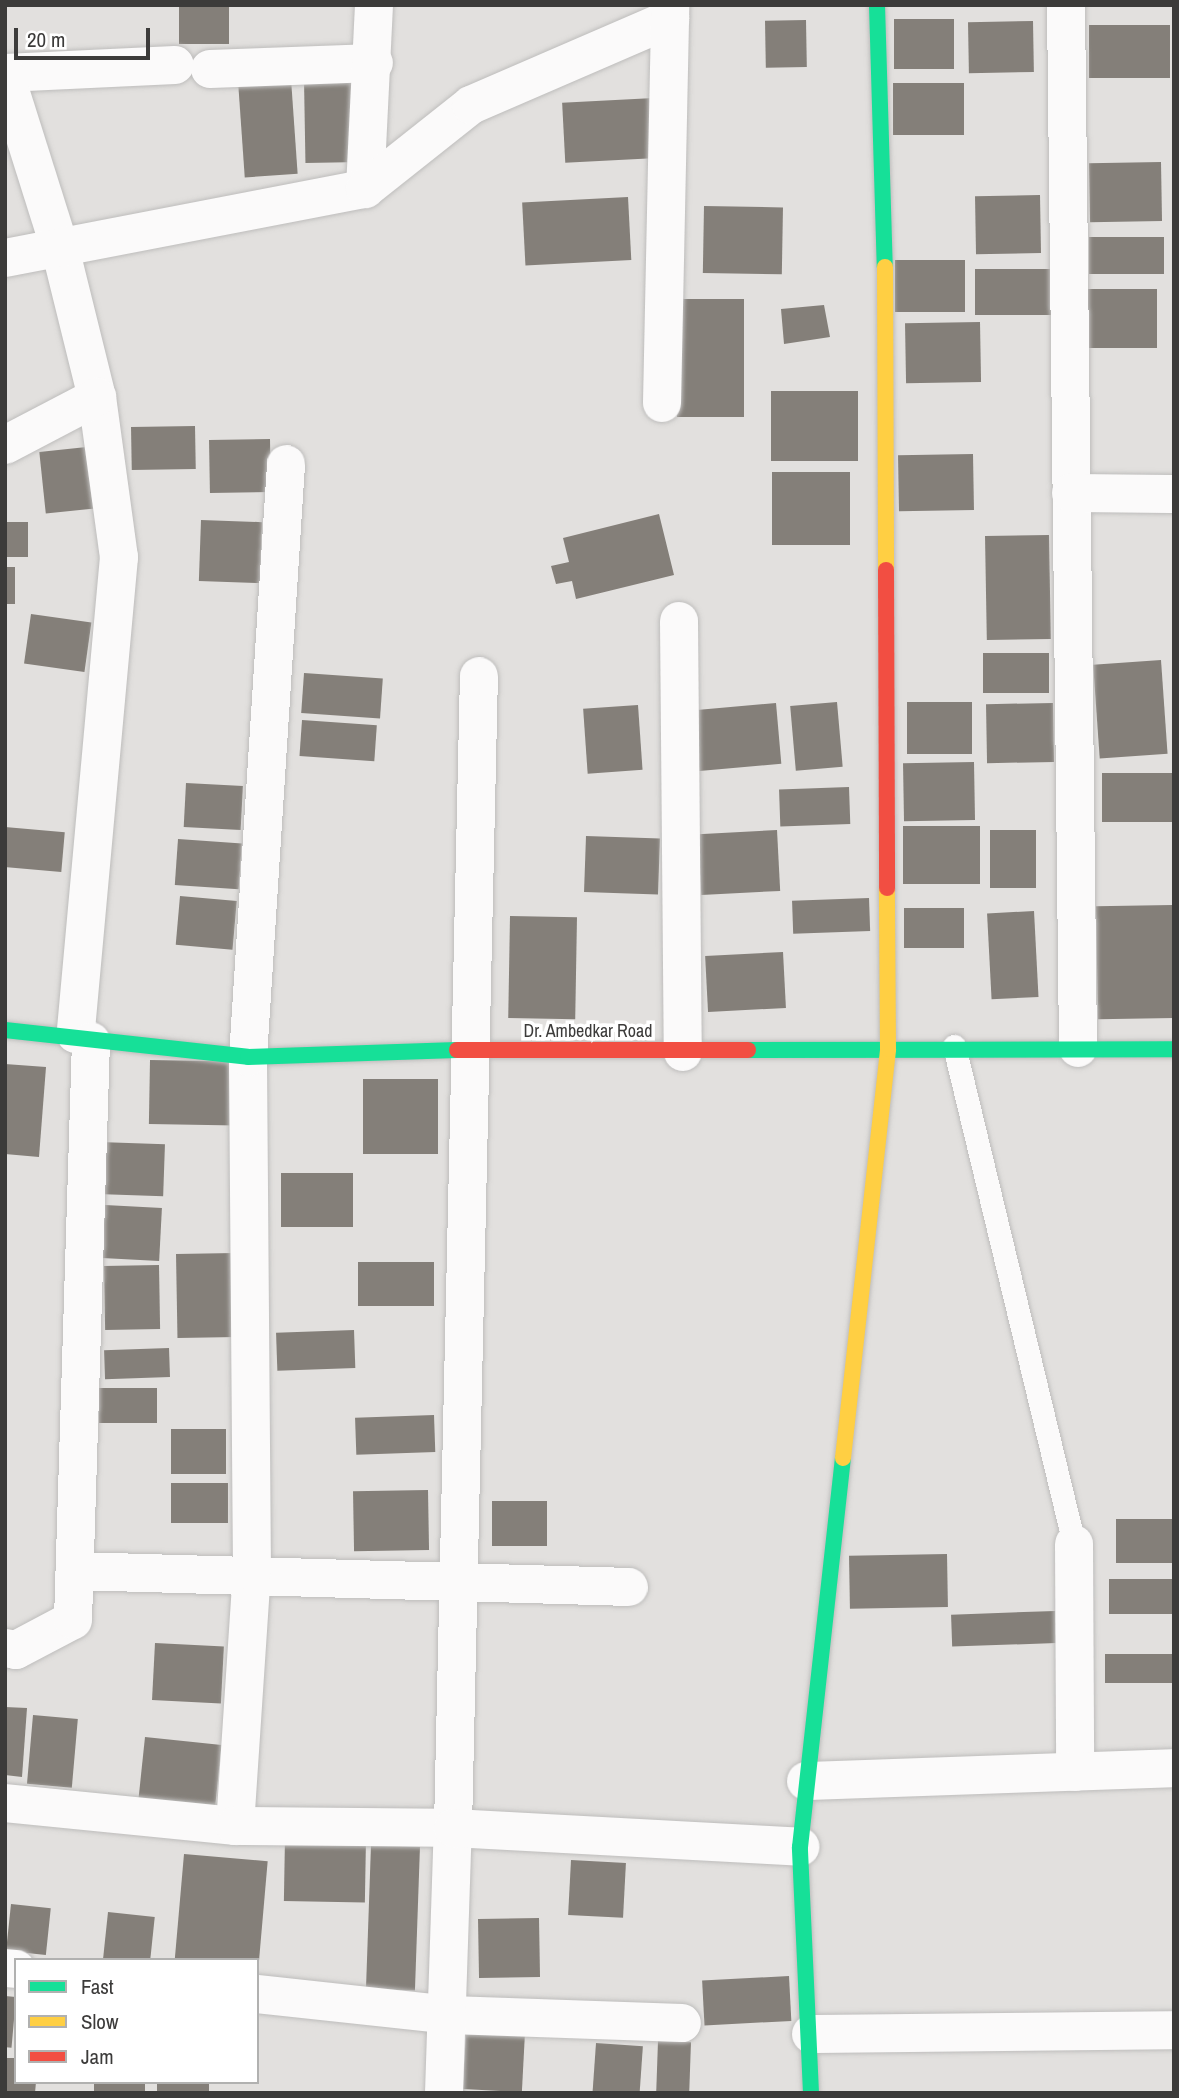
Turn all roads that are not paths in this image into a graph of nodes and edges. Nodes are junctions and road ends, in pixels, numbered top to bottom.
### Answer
1 (374, 5) edge
2 (877, 5) edge
3 (1066, 5) edge
4 (670, 12) edge
5 (374, 63) junction
6 (5, 74) edge
7 (15, 150) edge
8 (365, 188) junction
9 (60, 248) junction
10 (5, 258) edge
11 (97, 397) junction
12 (662, 403) dead end
13 (5, 445) edge
14 (286, 464) dead end
15 (1071, 492) junction
16 (1174, 494) edge
17 (679, 621) dead end
18 (479, 676) dead end
19 (5, 1030) edge
20 (84, 1037) junction
21 (954, 1046) junction
22 (1078, 1048) junction
23 (888, 1049) junction
24 (1174, 1049) edge
25 (471, 1050) junction
26 (683, 1052) junction
27 (248, 1057) junction
28 (1073, 1544) joint
29 (75, 1571) junction
30 (252, 1572) junction
31 (459, 1582) junction
32 (629, 1587) dead end
33 (5, 1648) edge
34 (1174, 1768) edge
35 (1075, 1772) junction
36 (806, 1781) junction
37 (5, 1803) edge
38 (235, 1826) junction
39 (453, 1828) junction
40 (800, 1847) junction
41 (259, 1994) edge
42 (450, 2015) junction
43 (682, 2023) dead end
44 (1174, 2030) edge
45 (811, 2034) junction
46 (444, 2093) edge
47 (811, 2093) edge

1 - 5 street
2 - 23 street
3 - 15 street
4 - 8 street
4 - 12 street
5 - 6 street
5 - 8 street
6 - 7 street
7 - 9 street
8 - 9 street
9 - 10 street
9 - 11 street
11 - 13 street
11 - 20 street
14 - 27 street
15 - 16 street
15 - 22 street
17 - 26 street
18 - 25 street
19 - 20 street, Dr. Ambedkar Road
20 - 27 street, Dr. Ambedkar Road
20 - 29 street
21 - 22 street, Dr. Ambedkar Road
21 - 23 street, Dr. Ambedkar Road
21 - 28 lane
22 - 24 street, Dr. Ambedkar Road
23 - 26 street, Dr. Ambedkar Road
23 - 36 street
25 - 26 street, Dr. Ambedkar Road
25 - 27 street, Dr. Ambedkar Road
25 - 31 street
27 - 30 street
28 - 35 street
29 - 30 street
29 - 33 street
30 - 31 street
30 - 38 street
31 - 32 street
31 - 39 street
34 - 35 street
35 - 36 street
36 - 40 street
37 - 38 street
38 - 39 street
39 - 40 street
39 - 42 street
40 - 45 street
41 - 42 street
42 - 43 street
42 - 46 street
44 - 45 street
45 - 47 street

